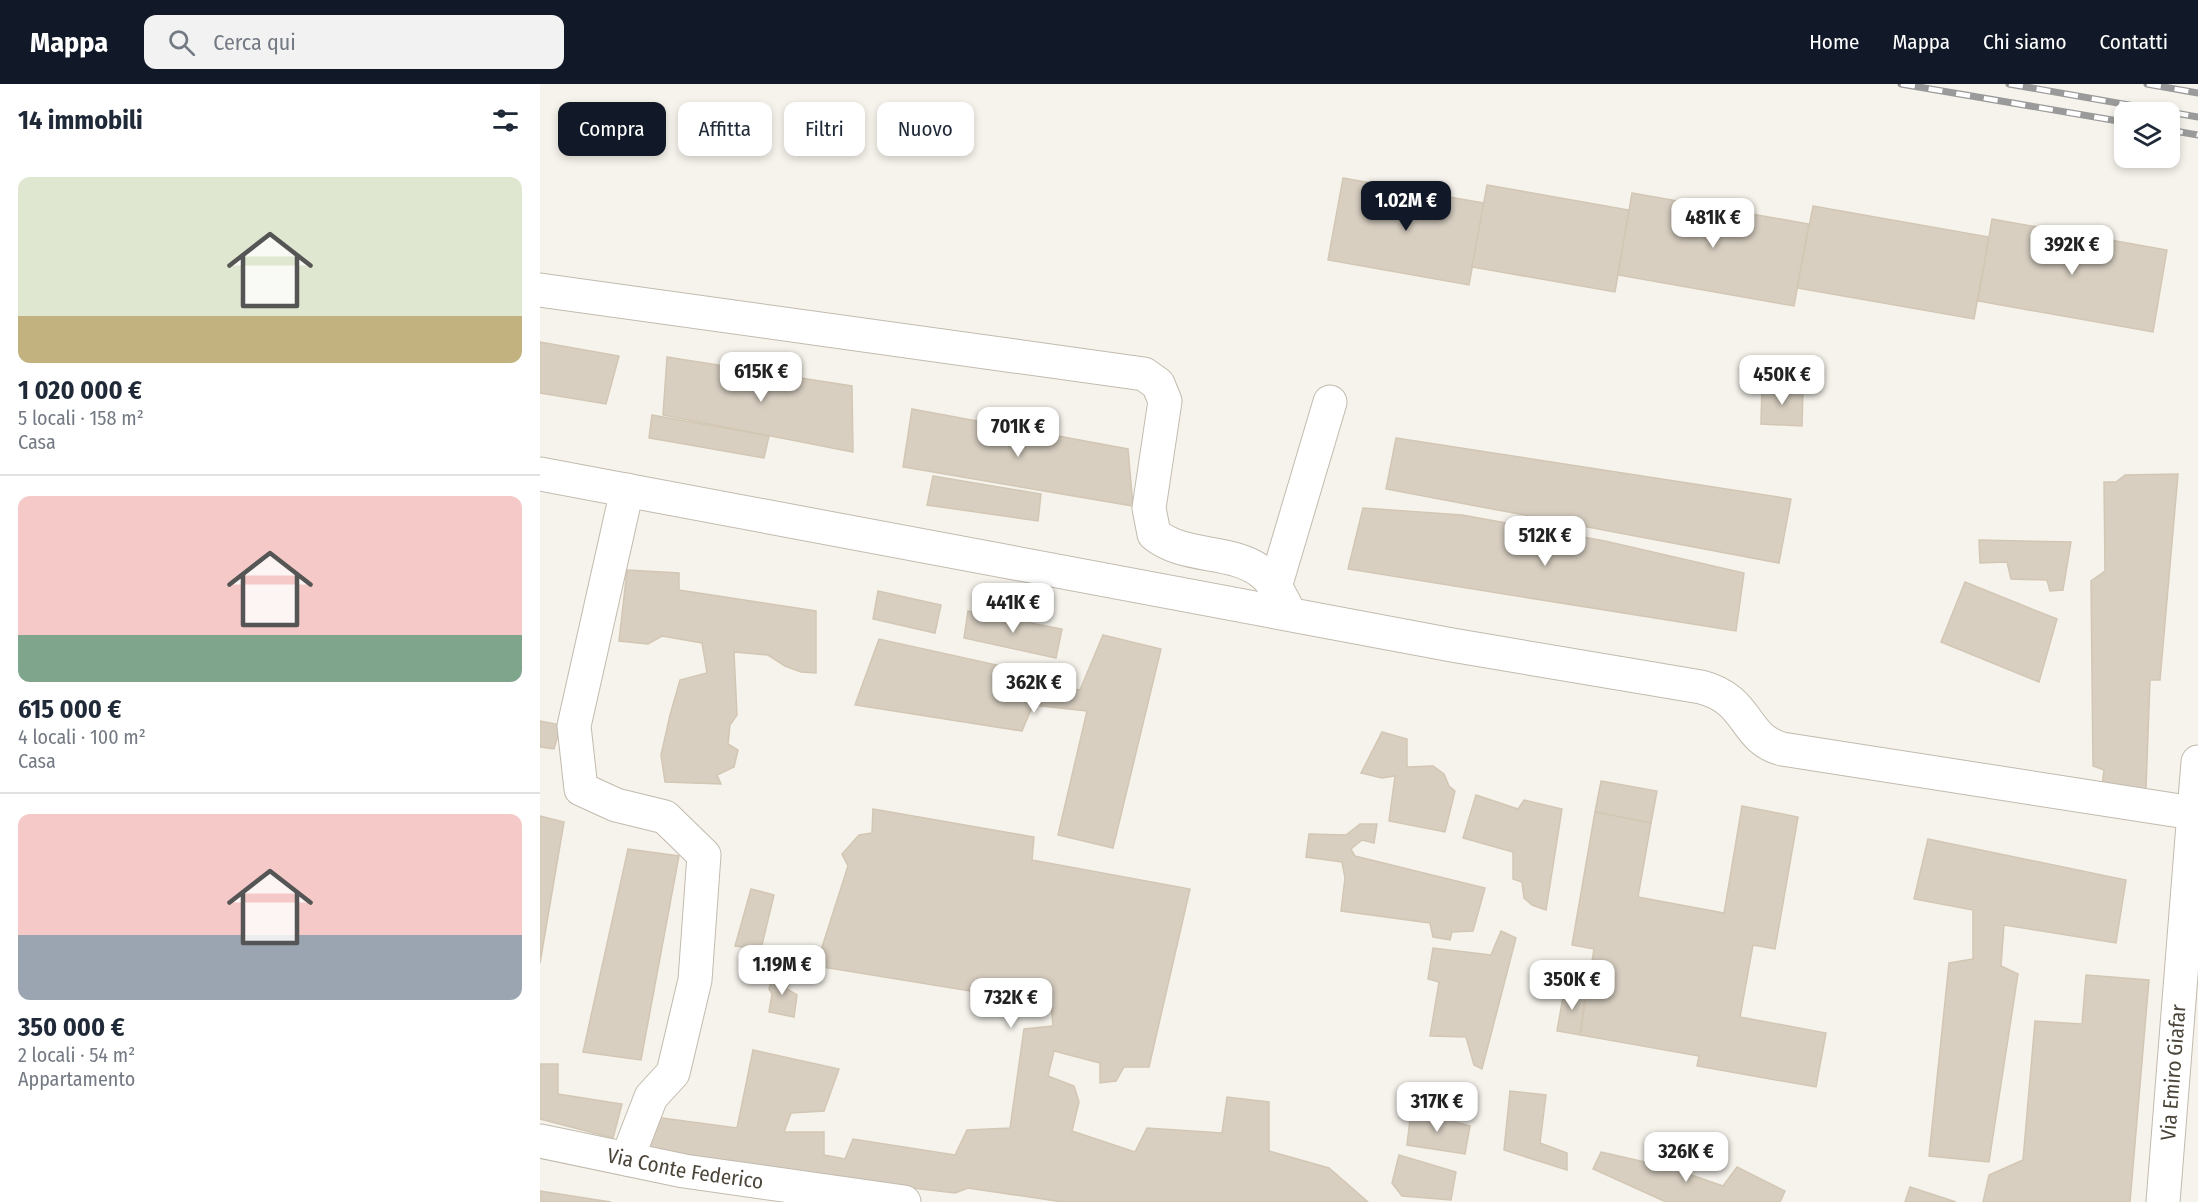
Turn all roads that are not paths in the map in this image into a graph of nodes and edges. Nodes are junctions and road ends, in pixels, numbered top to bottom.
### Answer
1 (540, 290) edge
2 (1330, 402) dead end
3 (540, 474) edge
4 (627, 490) junction
5 (1282, 601) junction
6 (2198, 762) edge
7 (2193, 813) junction
8 (540, 1142) edge
9 (627, 1159) junction
10 (904, 1202) edge
11 (2163, 1202) edge

1 - 5 street
2 - 5 street
3 - 4 street
4 - 5 street
4 - 9 street
5 - 7 street
6 - 7 street, Via Emiro Giafar
7 - 11 street, Via Emiro Giafar
8 - 9 street, Via Conte Federico
9 - 10 street, Via Conte Federico

